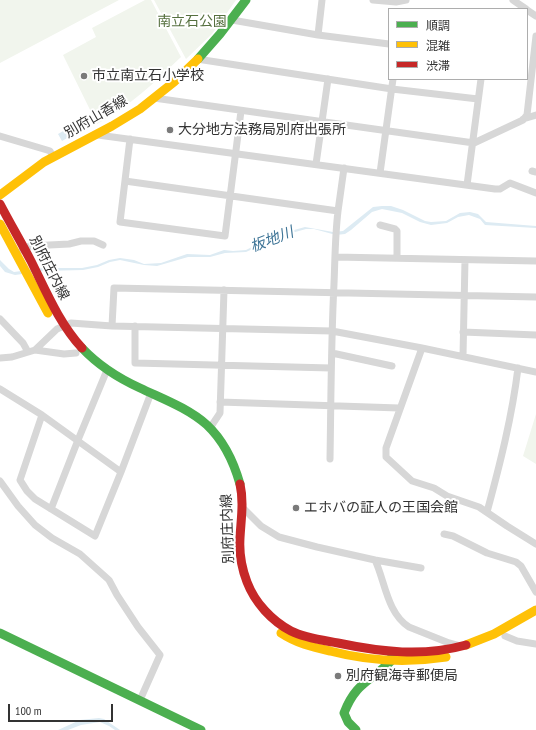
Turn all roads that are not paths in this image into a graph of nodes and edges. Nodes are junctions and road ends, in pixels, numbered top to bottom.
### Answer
1 (246, 0) edge
2 (322, 0) edge
3 (373, 0) edge
4 (512, 0) edge
5 (399, 3) edge
6 (524, 8) edge
7 (232, 20) junction
8 (318, 35) junction
9 (536, 36) edge
10 (388, 44) edge
11 (197, 59) junction
12 (535, 63) edge
13 (328, 79) junction
14 (393, 80) edge
15 (481, 80) edge
16 (392, 89) junction
17 (154, 98) junction
18 (478, 99) junction
19 (241, 111) junction
20 (536, 115) edge
21 (523, 120) junction
22 (322, 122) junction
23 (386, 131) junction
24 (98, 135) junction
25 (0, 136) edge
26 (130, 139) junction
27 (472, 143) junction
28 (236, 154) junction
29 (53, 157) junction
30 (316, 164) junction
31 (344, 168) junction
32 (380, 173) junction
33 (125, 181) junction
34 (467, 185) junction
35 (536, 193) edge
36 (0, 194) edge
37 (230, 195) junction
38 (0, 204) edge
39 (338, 211) junction
40 (0, 224) edge
41 (380, 225) dead end
42 (103, 245) dead end
43 (20, 251) junction
44 (335, 257) junction
45 (397, 258) junction
46 (465, 260) junction
47 (536, 262) edge
48 (224, 290) junction
49 (334, 293) junction
50 (464, 296) junction
51 (536, 297) edge
52 (0, 319) edge
53 (112, 326) junction
54 (135, 326) junction
55 (60, 327) junction
56 (222, 328) junction
57 (332, 331) junction
58 (463, 332) junction
59 (536, 335) edge
60 (422, 348) junction
61 (31, 351) junction
62 (76, 353) junction
63 (332, 353) junction
64 (463, 356) junction
65 (0, 358) edge
66 (221, 365) junction
67 (392, 366) dead end
68 (332, 368) junction
69 (518, 368) junction
70 (536, 372) edge
71 (105, 373) junction
72 (0, 389) edge
73 (150, 396) junction
74 (220, 402) junction
75 (331, 406) junction
76 (399, 408) junction
77 (42, 415) junction
78 (210, 428) junction
79 (78, 440) junction
80 (330, 458) dead end
81 (121, 472) junction
82 (0, 481) edge
83 (243, 508) junction
84 (51, 509) junction
85 (487, 512) junction
86 (444, 534) dead end
87 (536, 544) edge
88 (375, 560) junction
89 (421, 568) dead end
90 (536, 592) edge
91 (536, 610) edge
92 (536, 618) edge
93 (0, 633) edge
94 (506, 636) junction
95 (536, 644) edge
96 (462, 647) junction
97 (391, 657) junction
98 (140, 700) junction
99 (201, 730) edge
100 (356, 730) edge

1 - 7 main road, 別府山香線
2 - 8 street
3 - 5 street
4 - 6 street
7 - 8 street
7 - 11 main road, 別府山香線
8 - 10 street
9 - 12 street
11 - 13 street
11 - 17 main road, 別府山香線
12 - 21 street
13 - 16 street
13 - 22 street
14 - 16 street
15 - 18 street
16 - 18 street
16 - 23 street
17 - 19 street
17 - 24 main road, 別府山香線
18 - 27 street
19 - 22 street
19 - 28 street
20 - 21 street
21 - 27 street
22 - 23 street
22 - 30 street
23 - 27 street
23 - 32 street
24 - 26 street
24 - 29 main road, 別府山香線
25 - 29 street
26 - 28 street
26 - 33 street
27 - 34 street
28 - 30 street
28 - 37 street
29 - 36 main road, 別府山香線
30 - 31 street
31 - 32 street
31 - 39 street
32 - 34 street
33 - 37 street
33 - 37 street
34 - 35 street
37 - 39 street
38 - 43 main road, 別府庄内線
39 - 44 street
40 - 43 main road, 別府庄内線
41 - 45 street
42 - 43 street
43 - 55 main road, 別府庄内線
44 - 45 street
44 - 49 street
45 - 46 street
46 - 47 street
46 - 50 street
48 - 49 street
48 - 53 street
48 - 56 street
49 - 50 street
49 - 57 street
50 - 51 street
50 - 58 street
52 - 61 street
53 - 54 street
53 - 55 street
54 - 56 street
54 - 66 street
55 - 61 street
55 - 62 main road, 別府庄内線
55 - 71 main road, 別府庄内線
56 - 57 street
56 - 66 street
57 - 60 street
57 - 63 street
58 - 59 street
58 - 64 street
60 - 64 street
60 - 76 street
61 - 62 street
61 - 65 street
62 - 71 main road, 別府庄内線
63 - 67 street
63 - 68 street
64 - 69 street
66 - 68 street
66 - 74 street
68 - 75 street
69 - 70 street
69 - 85 street
71 - 73 main road, 別府庄内線
71 - 79 street
72 - 77 street
73 - 78 main road, 別府庄内線
73 - 81 street
73 - 97 main road, 別府庄内線
74 - 75 street
74 - 78 street
75 - 76 street
75 - 80 street
76 - 85 street
77 - 79 street
77 - 84 street
78 - 83 main road, 別府庄内線
79 - 81 street
79 - 84 street
81 - 84 street
82 - 98 street
83 - 88 street
83 - 97 main road, 別府庄内線
85 - 87 street
86 - 90 street
88 - 89 street
88 - 96 street
91 - 96 main road, 別府庄内線
92 - 94 main road, 別府庄内線
93 - 98 main road
94 - 95 street
94 - 97 main road, 別府庄内線
96 - 97 main road, 別府庄内線
97 - 100 main road
98 - 99 main road

